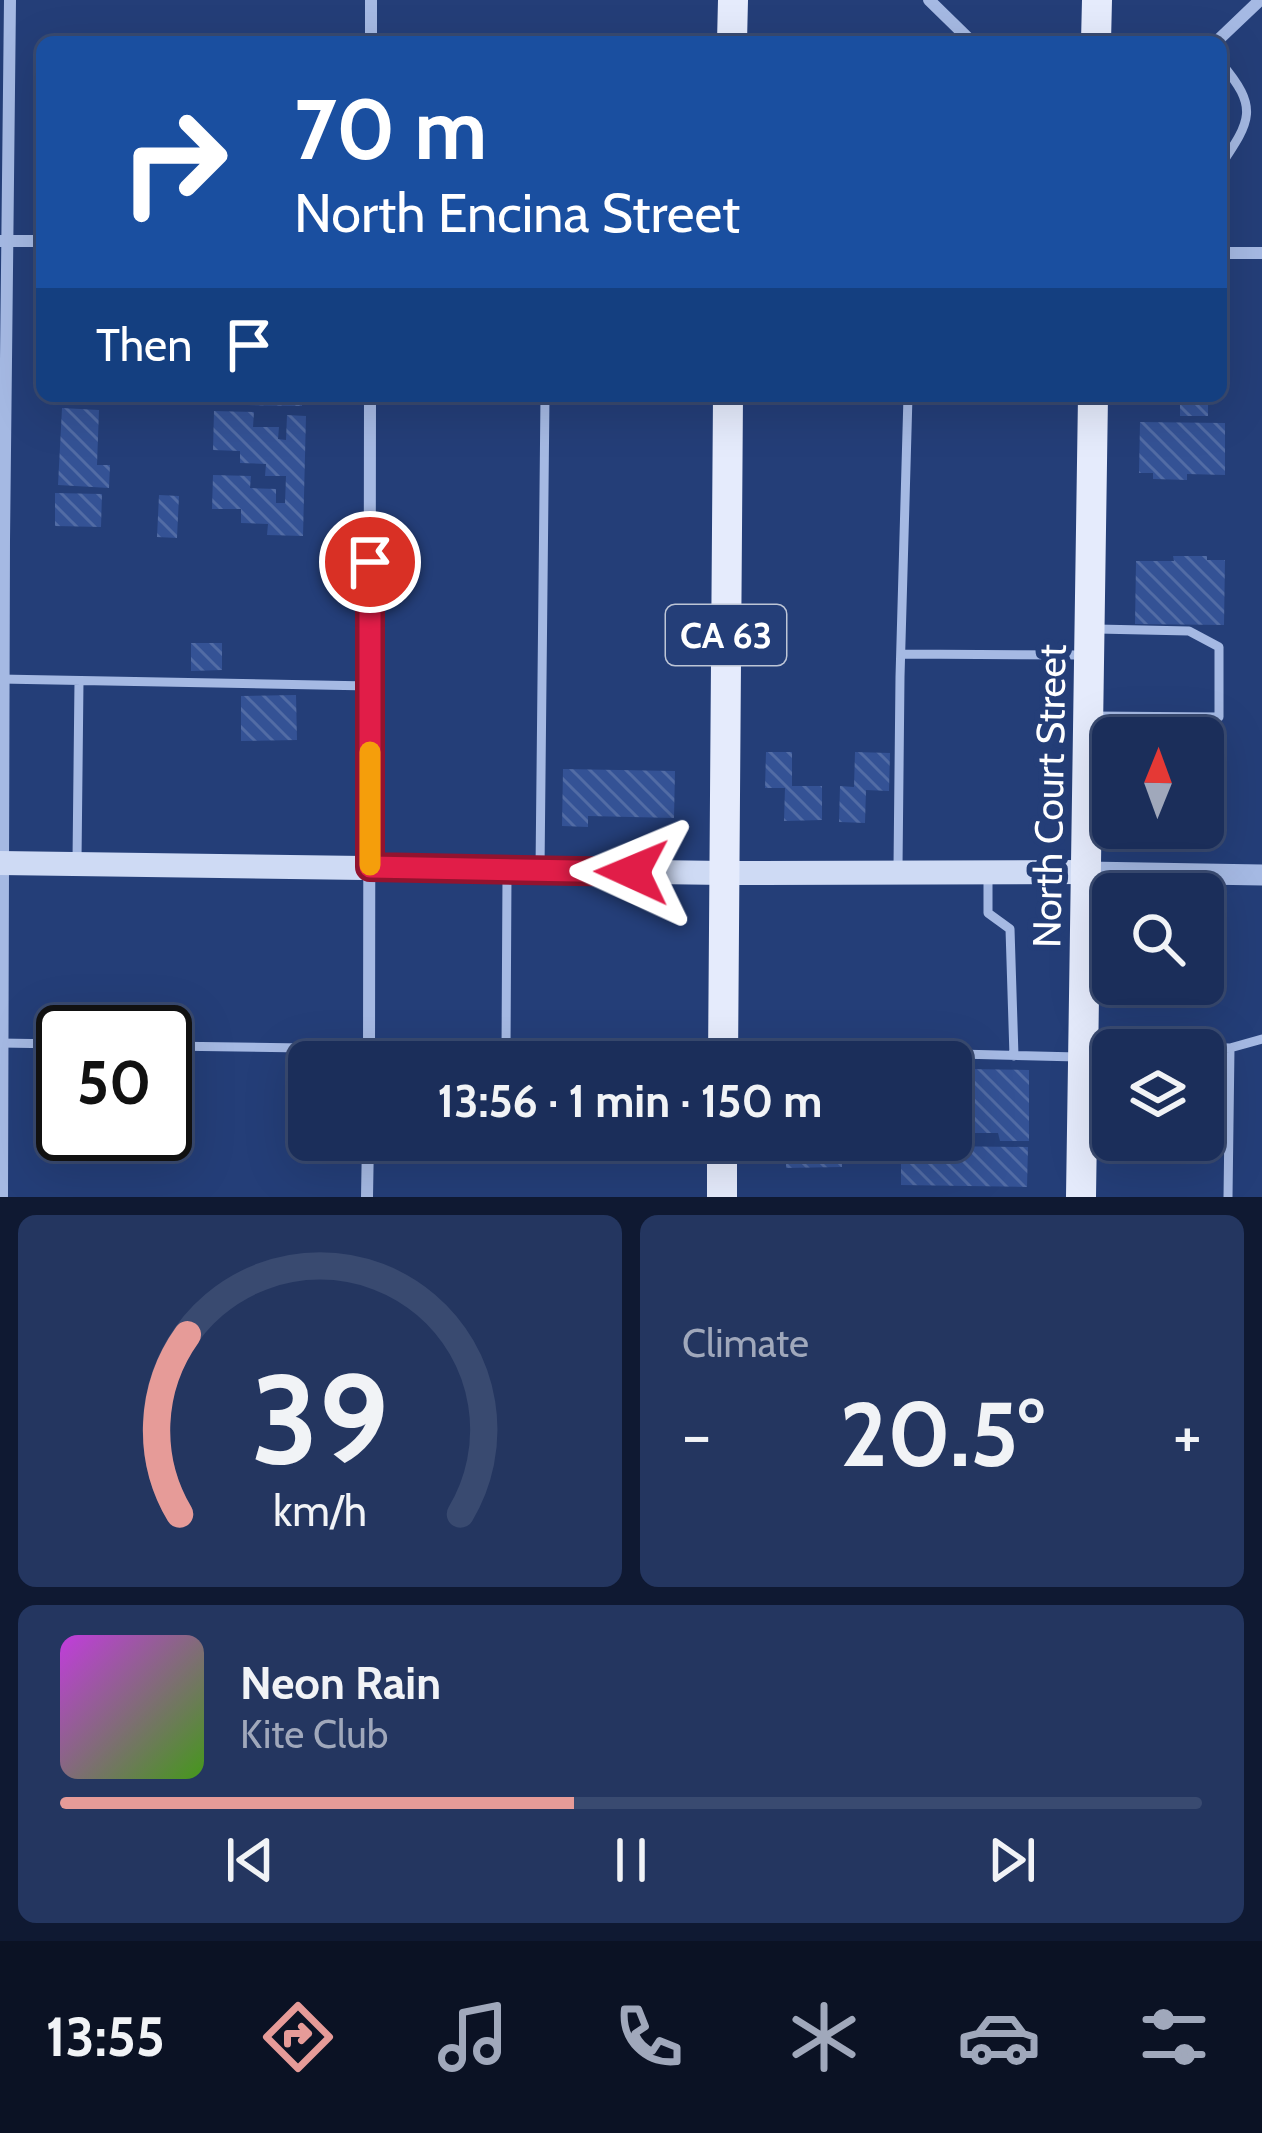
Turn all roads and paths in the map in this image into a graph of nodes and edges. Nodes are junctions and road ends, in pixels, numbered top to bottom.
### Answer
1 (10, 0) edge
2 (371, 0) edge
3 (733, 0) edge
4 (928, 0) edge
5 (1097, 0) edge
6 (1260, 0) edge
7 (371, 36) edge
8 (732, 36) edge
9 (966, 36) edge
10 (1096, 36) edge
11 (1222, 36) edge
12 (1227, 70) edge
13 (1227, 157) edge
14 (4, 241) edge
15 (36, 241) edge
16 (1227, 253) edge
17 (1262, 253) edge
18 (370, 402) edge
19 (545, 402) edge
20 (728, 402) edge
21 (908, 402) edge
22 (1093, 402) edge
23 (2, 540) edge
24 (1090, 642) junction
25 (901, 654) junction
26 (2, 679) edge
27 (79, 680) junction
28 (370, 686) junction
29 (1089, 716) junction
30 (2, 863) edge
31 (76, 864) junction
32 (370, 867) junction
33 (507, 869) junction
34 (540, 870) junction
35 (1087, 872) junction
36 (725, 873) junction
37 (898, 873) junction
38 (988, 873) junction
39 (1262, 875) edge
40 (1262, 1039) edge
41 (369, 1041) edge
42 (506, 1041) edge
43 (723, 1041) edge
44 (2, 1043) edge
45 (36, 1044) edge
46 (192, 1047) edge
47 (1230, 1048) junction
48 (288, 1051) edge
49 (1084, 1051) junction
50 (972, 1055) edge
51 (1014, 1056) junction
52 (368, 1161) edge
53 (722, 1161) edge
54 (2, 1197) edge
55 (368, 1197) edge
56 (722, 1197) edge
57 (1081, 1197) edge
58 (1228, 1197) edge

1 - 14 street
2 - 7 street
3 - 8 main road
4 - 9 street
5 - 10 main road
6 - 11 street
12 - 13 lane
14 - 15 street
14 - 23 street
16 - 17 street
18 - 28 street
19 - 34 lane
20 - 36 main road, CA 63
21 - 25 lane
22 - 24 main road, North Court Street
23 - 26 street
24 - 25 lane
24 - 29 main road, North Court Street
24 - 29 lane
25 - 37 lane
26 - 27 lane
26 - 30 street
27 - 28 lane
27 - 31 lane
28 - 32 street
29 - 35 main road, North Court Street
30 - 31 main road
30 - 44 street
31 - 32 main road
32 - 33 main road
32 - 41 street
33 - 34 main road
33 - 42 lane
34 - 36 main road
35 - 38 main road
35 - 39 street
35 - 49 main road, North Court Street
36 - 37 main road
36 - 43 main road, CA 63
37 - 38 main road
38 - 51 lane
40 - 47 lane
44 - 45 lane
44 - 54 street
46 - 48 lane
47 - 49 lane
47 - 58 lane
49 - 51 lane
49 - 57 main road, North Court Street
50 - 51 lane
52 - 55 street
53 - 56 main road

